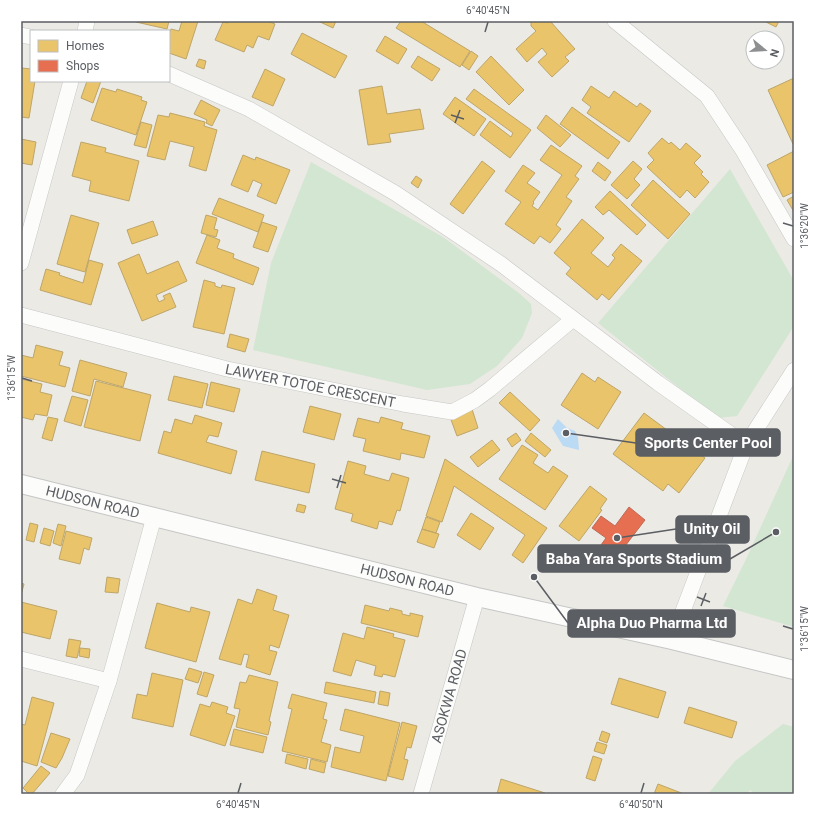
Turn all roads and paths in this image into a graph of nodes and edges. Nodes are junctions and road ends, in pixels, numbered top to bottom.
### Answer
1 (616, 21) edge
2 (170, 74) edge
3 (71, 82) edge
4 (794, 239) edge
5 (21, 263) edge
6 (21, 315) edge
7 (573, 319) junction
8 (794, 370) edge
9 (746, 445) junction
10 (21, 484) edge
11 (154, 516) junction
12 (477, 597) junction
13 (672, 640) junction
14 (21, 659) edge
15 (794, 670) edge
16 (109, 682) junction
17 (63, 794) edge
18 (421, 794) edge

1 - 4 street
2 - 7 street
3 - 5 street
6 - 7 street, LAWYER TOTOE CRESCENT
7 - 9 street
8 - 9 street
9 - 13 street
10 - 11 street, HUDSON ROAD
11 - 12 street, HUDSON ROAD
11 - 16 street
12 - 13 street, HUDSON ROAD
12 - 18 street, ASOKWA ROAD
13 - 15 street, HUDSON ROAD
14 - 16 street
16 - 17 street

